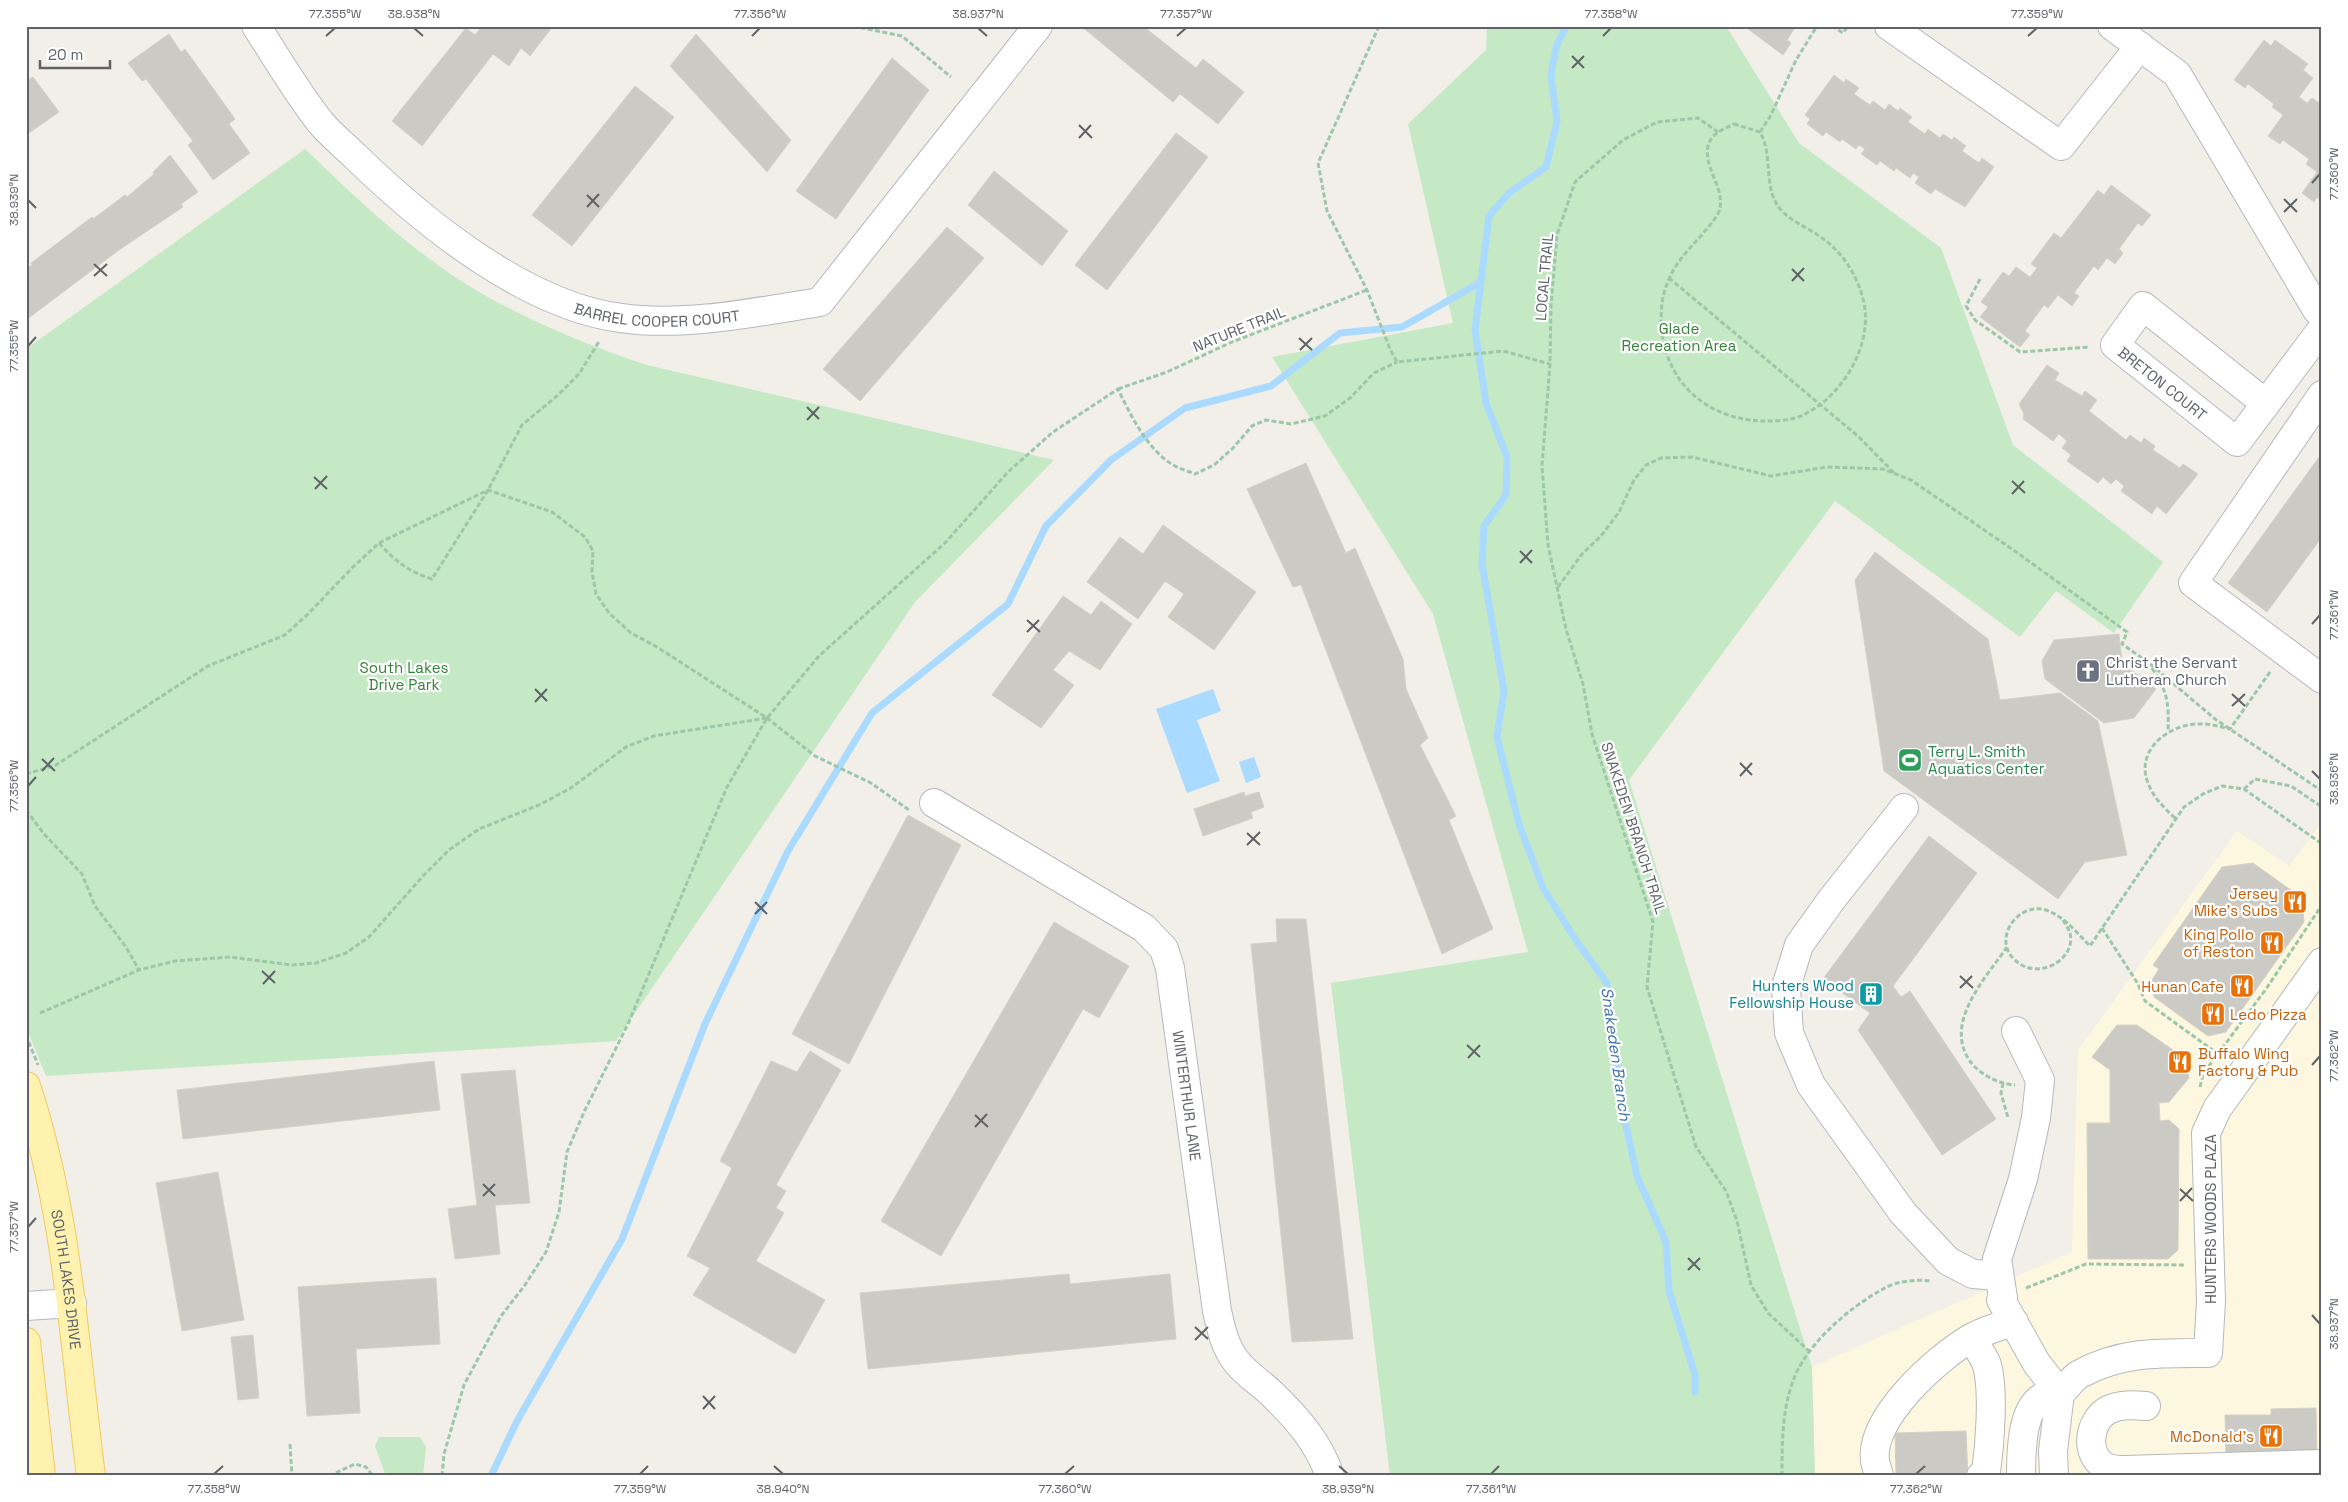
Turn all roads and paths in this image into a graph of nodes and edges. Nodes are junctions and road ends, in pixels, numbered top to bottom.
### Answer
1 (256, 26) edge
2 (853, 26) edge
3 (1038, 26) edge
4 (1379, 26) edge
5 (1817, 26) edge
6 (1832, 26) edge
7 (1848, 26) edge
8 (1889, 26) edge
9 (2112, 26) edge
10 (2140, 46) junction
11 (951, 77) dead end
12 (1718, 132) junction
13 (1760, 132) junction
14 (1669, 278) junction
15 (1980, 280) dead end
16 (1367, 290) junction
17 (2322, 313) edge
18 (2322, 329) edge
19 (600, 340) dead end
20 (2116, 345) junction
21 (1397, 362) junction
22 (1550, 364) junction
23 (1118, 389) junction
24 (2322, 395) edge
25 (2265, 403) junction
26 (1820, 406) junction
27 (1896, 474) junction
28 (488, 490) junction
29 (379, 543) junction
30 (1558, 587) junction
31 (2285, 651) junction
32 (2149, 663) junction
33 (2322, 679) edge
34 (767, 718) junction
35 (2230, 729) junction
36 (2168, 732) junction
37 (26, 774) edge
38 (2244, 789) junction
39 (2322, 791) edge
40 (898, 803) dead end
41 (934, 803) dead end
42 (2322, 807) edge
43 (1904, 808) dead end
44 (26, 810) edge
45 (2175, 818) junction
46 (2322, 844) edge
47 (2063, 920) junction
48 (2102, 928) junction
49 (2008, 947) junction
50 (2322, 962) edge
51 (139, 970) junction
52 (40, 1013) dead end
53 (2016, 1031) dead end
54 (2218, 1054) dead end
55 (2003, 1083) junction
56 (2019, 1085) dead end
57 (26, 1086) edge
58 (2010, 1124) dead end
59 (2187, 1265) dead end
60 (1936, 1282) dead end
61 (2005, 1299) junction
62 (72, 1303) junction
63 (26, 1306) edge
64 (1971, 1338) junction
65 (26, 1342) edge
66 (1810, 1352) junction
67 (2060, 1393) junction
68 (2146, 1406) dead end
69 (290, 1444) dead end
70 (2322, 1464) edge
71 (41, 1476) edge
72 (91, 1476) edge
73 (292, 1476) edge
74 (329, 1476) edge
75 (373, 1476) edge
76 (442, 1476) edge
77 (1330, 1476) edge
78 (1782, 1476) edge
79 (1879, 1476) edge
80 (1981, 1476) edge
81 (2021, 1476) edge
82 (2054, 1476) edge

1 - 3 street, BARREL COOPER COURT
2 - 11 path
4 - 16 path
5 - 13 path
6 - 7 path
8 - 10 street
9 - 10 street
10 - 17 street
12 - 13 path
12 - 14 path
12 - 22 path, LOCAL TRAIL
13 - 26 path
14 - 26 path
14 - 26 path
15 - 20 path
16 - 21 path
16 - 23 path, NATURE TRAIL
18 - 25 street, BRETON COURT
19 - 28 path
20 - 25 street, BRETON COURT
20 - 25 street, BRETON COURT
21 - 22 path
21 - 23 path
22 - 30 path, SNAKEDEN BRANCH TRAIL
23 - 34 path, NATURE TRAIL
24 - 31 street
26 - 27 path
27 - 30 path
27 - 32 path
28 - 29 path
28 - 29 path
28 - 34 path
29 - 37 path
30 - 66 path, SNAKEDEN BRANCH TRAIL
31 - 33 street
31 - 35 path
32 - 35 path
32 - 36 path
34 - 40 path
34 - 51 path
34 - 76 path, NATURE TRAIL
35 - 36 path
35 - 39 path
36 - 45 path
38 - 42 path
38 - 45 path
38 - 46 path
41 - 77 street, WINTERTHUR LANE
43 - 61 street
44 - 51 path
45 - 48 path
47 - 48 path
47 - 49 path
47 - 49 path
48 - 54 path
49 - 55 path
50 - 67 street, HUNTERS WOODS PLAZA
51 - 52 path
53 - 61 street
55 - 56 path
55 - 58 path
57 - 62 main road, SOUTH LAKES DRIVE
59 - 61 path
60 - 66 path
61 - 64 street
61 - 67 street
62 - 63 street
62 - 72 main road, SOUTH LAKES DRIVE
64 - 79 street
64 - 80 street
65 - 71 main road
66 - 78 path
67 - 81 street, HUNTERS WOODS PLAZA
67 - 82 street
68 - 70 street
69 - 73 path
74 - 75 path

